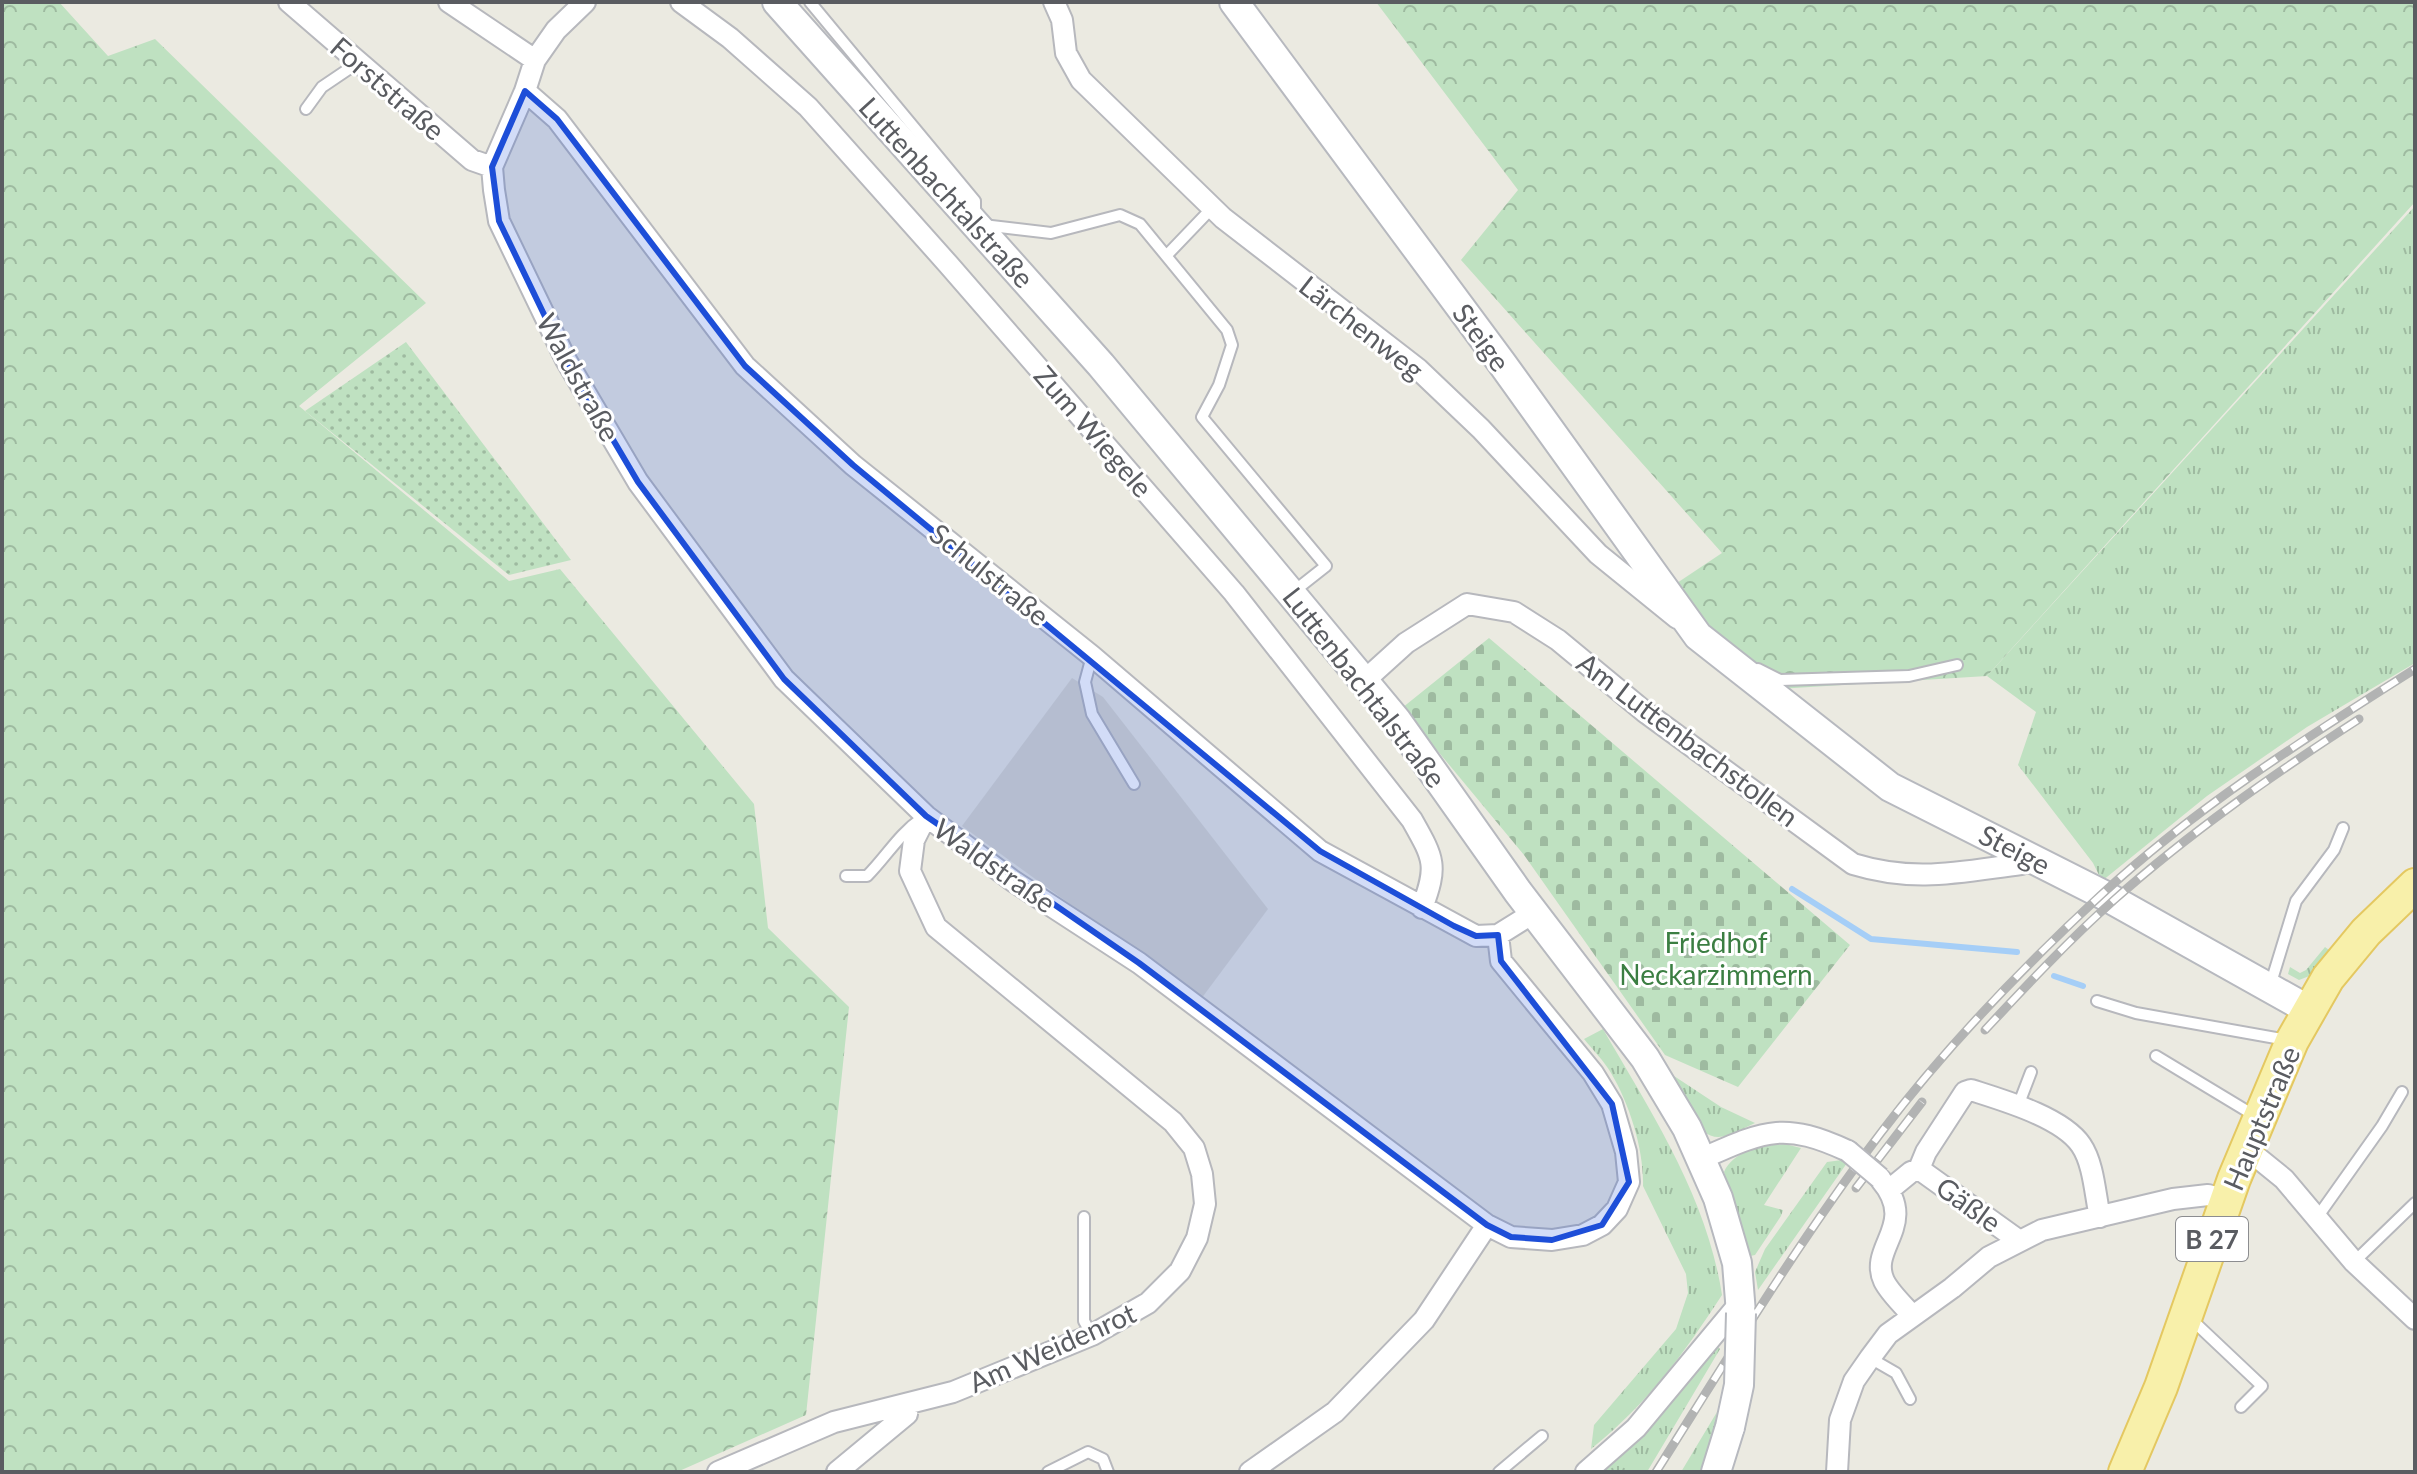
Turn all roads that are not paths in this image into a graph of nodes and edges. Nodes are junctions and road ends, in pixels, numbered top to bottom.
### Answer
1 (289, 2) edge
2 (449, 2) edge
3 (585, 2) edge
4 (681, 2) edge
5 (777, 2) edge
6 (810, 2) edge
7 (1054, 2) edge
8 (1234, 2) edge
9 (535, 60) junction
10 (359, 62) junction
11 (525, 91) junction
12 (306, 109) dead end
13 (492, 167) junction
14 (1212, 208) junction
15 (975, 224) junction
16 (1167, 255) junction
17 (1292, 593) junction
18 (1698, 636) junction
19 (1092, 656) junction
20 (1957, 665) dead end
21 (1736, 667) junction
22 (1364, 681) junction
23 (1134, 784) dead end
24 (926, 816) junction
25 (2343, 828) dead end
26 (2036, 859) junction
27 (846, 876) dead end
28 (2412, 892) edge
29 (1422, 908) junction
30 (1535, 912) junction
31 (1498, 935) junction
32 (2269, 988) junction
33 (2097, 1001) dead end
34 (2309, 1010) junction
35 (2292, 1041) junction
36 (2156, 1056) dead end
37 (2031, 1072) dead end
38 (2402, 1092) dead end
39 (2018, 1106) junction
40 (2259, 1118) junction
41 (2247, 1149) junction
42 (1703, 1158) junction
43 (1919, 1169) junction
44 (1884, 1184) junction
45 (2226, 1200) junction
46 (2415, 1203) edge
47 (1084, 1217) dead end
48 (2100, 1217) junction
49 (2316, 1219) junction
50 (1487, 1225) junction
51 (2018, 1240) junction
52 (2354, 1262) junction
53 (1740, 1308) junction
54 (2186, 1314) junction
55 (1912, 1315) junction
56 (2414, 1316) edge
57 (1092, 1335) junction
58 (1870, 1358) junction
59 (1910, 1399) dead end
60 (908, 1404) junction
61 (2241, 1407) dead end
62 (1542, 1436) dead end
63 (718, 1472) edge
64 (837, 1472) edge
65 (1048, 1472) edge
66 (1108, 1472) edge
67 (1250, 1472) edge
68 (1499, 1472) edge
69 (1586, 1472) edge
70 (1716, 1472) edge
71 (1837, 1472) edge
72 (2125, 1472) edge

1 - 10 street, Forststraße
2 - 9 street
3 - 9 street
4 - 29 street, Zum Wiegele
5 - 15 street, Luttenbachtalstraße
6 - 15 lane
7 - 14 street, Lärchenweg
8 - 18 street, Steige
9 - 11 street
10 - 12 lane
10 - 13 street, Forststraße
11 - 13 street
11 - 19 street, Schulstraße
13 - 24 street, Waldstraße
14 - 16 lane
14 - 18 street, Lärchenweg
15 - 16 lane
15 - 17 street, Luttenbachtalstraße
16 - 17 lane
17 - 22 street, Luttenbachtalstraße
18 - 21 street, Steige
19 - 23 lane
19 - 29 street, Schulstraße
20 - 21 lane, Steige
21 - 26 street, Steige
22 - 26 street, Am Luttenbachstollen
22 - 30 street, Luttenbachtalstraße
24 - 27 lane
24 - 50 street, Waldstraße
24 - 57 street, Am Weidenrot
25 - 32 lane
26 - 32 street, Steige
28 - 34 main road, Hauptstraße / B 27
29 - 31 street, Schulstraße
30 - 31 street
30 - 42 street, Luttenbachtalstraße
31 - 50 street, Waldstraße
32 - 34 street, Steige
33 - 35 lane
34 - 35 main road, Hauptstraße / B 27
35 - 40 main road, Hauptstraße / B 27
36 - 40 lane
37 - 39 lane
38 - 49 lane
39 - 43 street, Gäßle
39 - 48 street, Gäßle
40 - 41 main road, Hauptstraße / B 27
41 - 45 main road, Hauptstraße / B 27
41 - 49 street
42 - 44 street, bridge
42 - 53 street, Luttenbachtalstraße
43 - 44 street, Gäßle
43 - 51 street, Gäßle
44 - 55 street
45 - 48 street
45 - 54 main road, Hauptstraße / B 27
46 - 52 lane
47 - 57 lane
48 - 51 street
49 - 52 street
50 - 67 street
51 - 55 street
52 - 56 street
53 - 69 street
53 - 70 street, Luttenbachtalstraße, bridge
54 - 61 lane
54 - 72 main road, Hauptstraße / B 27
55 - 58 street
57 - 60 street, Am Weidenrot
58 - 59 lane
58 - 71 street
60 - 63 street, Am Weidenrot
60 - 64 street
62 - 68 lane
65 - 66 lane

